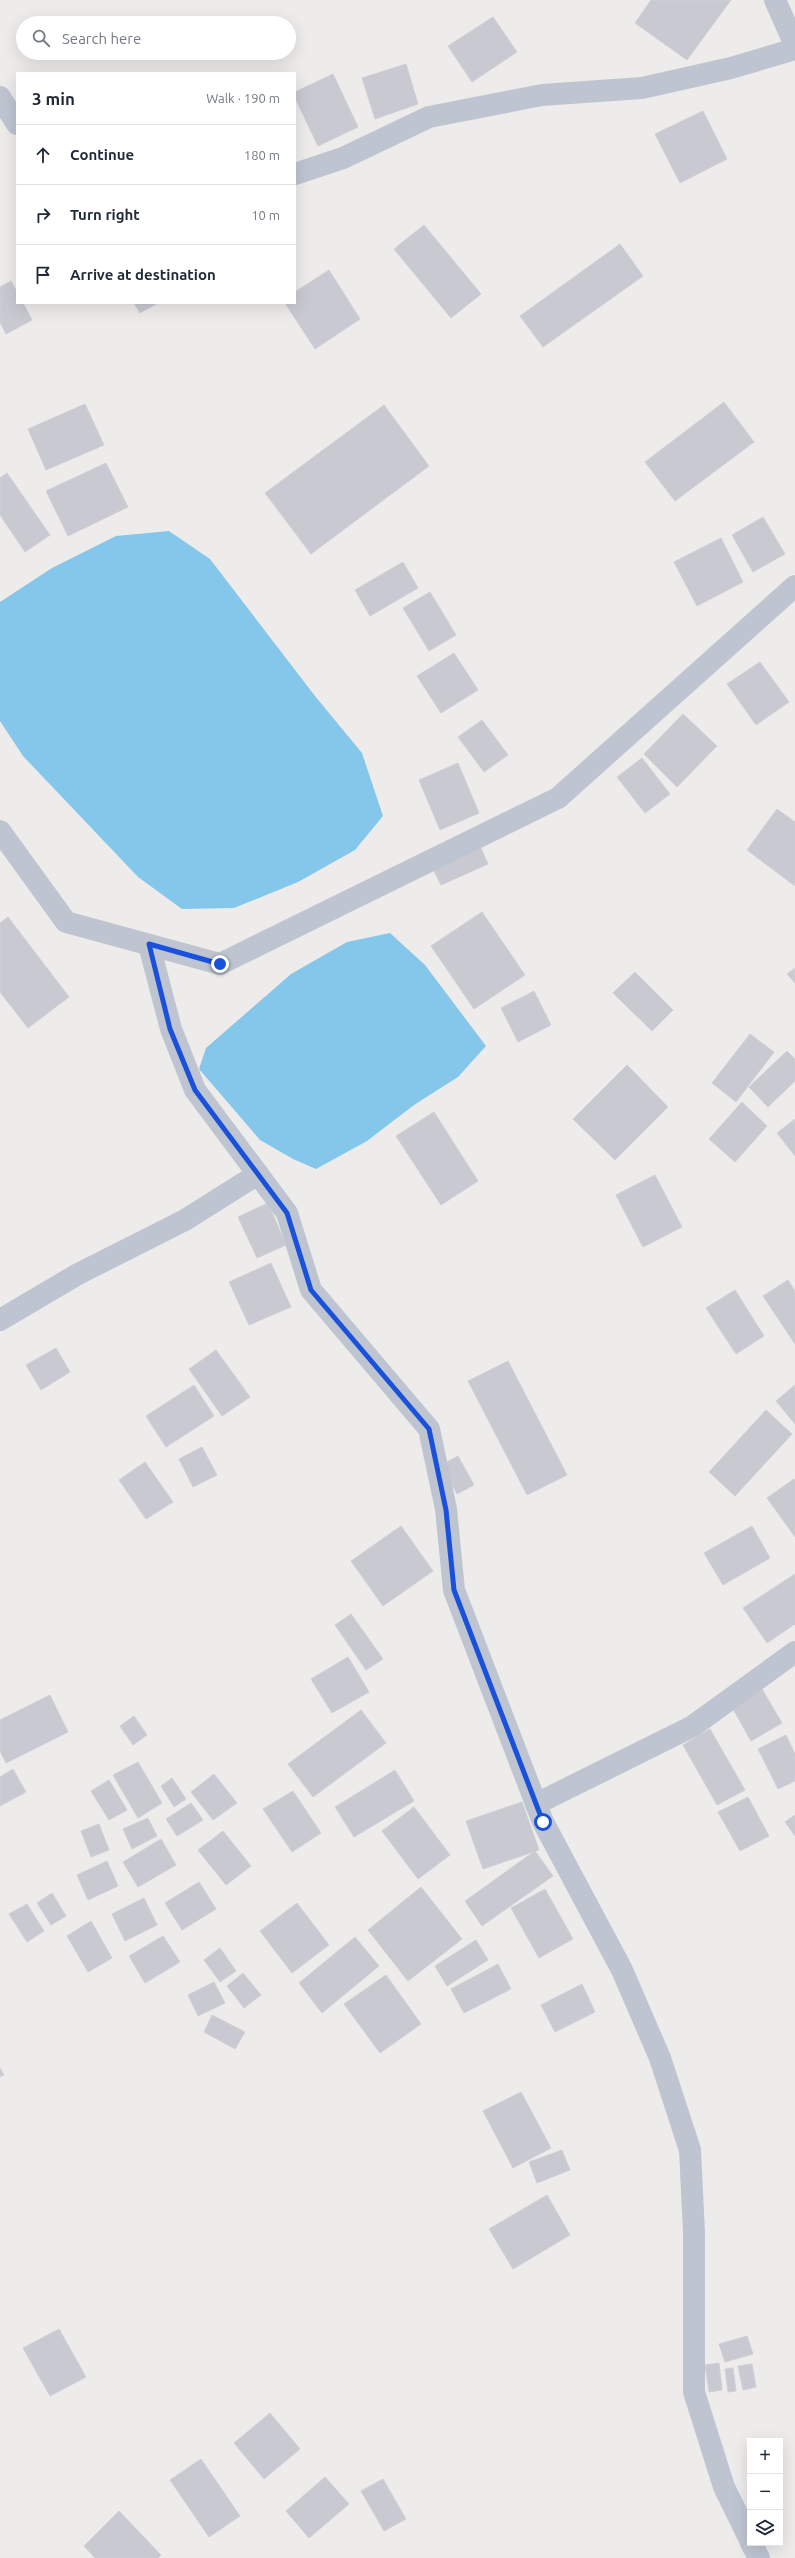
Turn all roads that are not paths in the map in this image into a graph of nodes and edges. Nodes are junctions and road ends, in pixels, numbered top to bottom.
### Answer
1 (775, 0) edge
2 (795, 45) edge
3 (795, 49) edge
4 (0, 97) edge
5 (16, 122) edge
6 (296, 174) edge
7 (795, 586) edge
8 (0, 830) edge
9 (149, 944) junction
10 (258, 1174) junction
11 (0, 1320) edge
12 (795, 1652) edge
13 (536, 1804) junction
14 (747, 2534) edge
15 (753, 2546) edge
16 (759, 2558) edge

1 - 2 street
3 - 6 street
4 - 5 street
7 - 9 street
8 - 9 street
9 - 10 street
10 - 11 street
10 - 13 street
12 - 13 street
13 - 14 street
15 - 16 street

